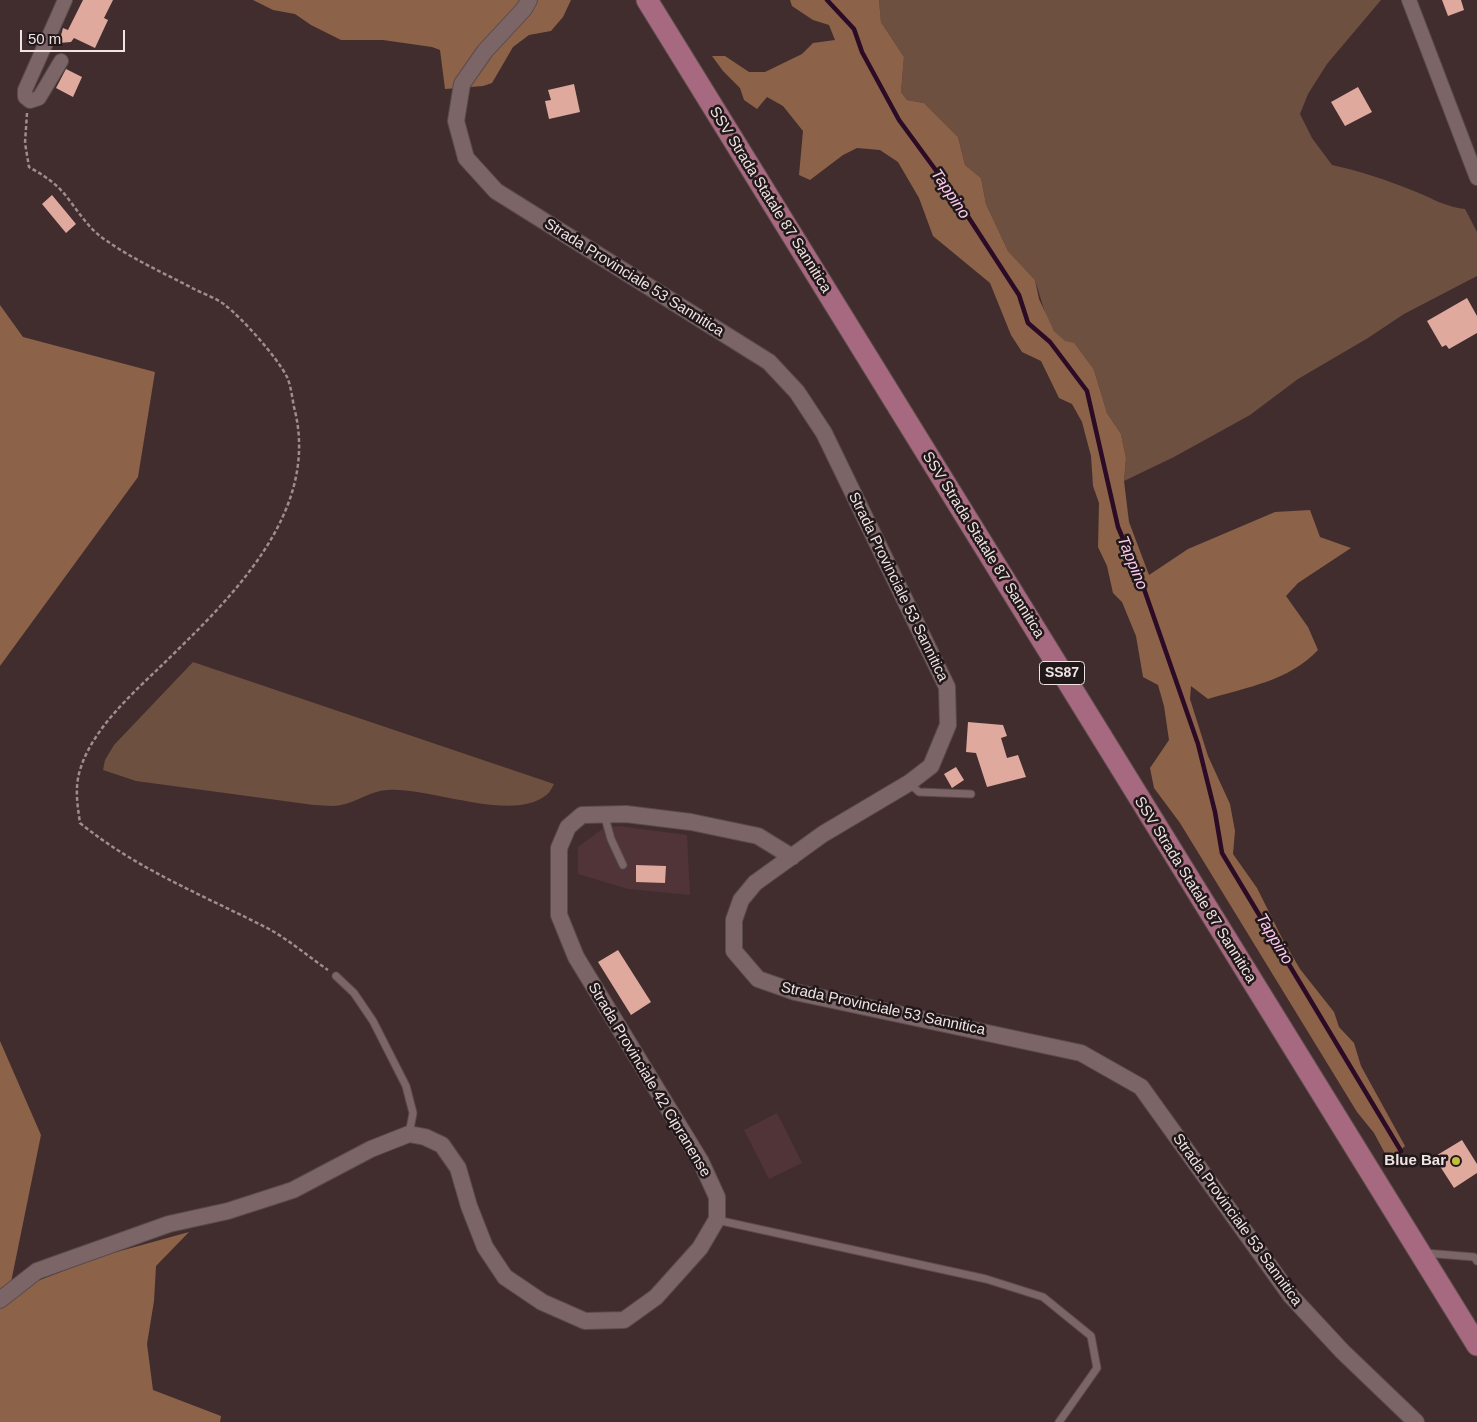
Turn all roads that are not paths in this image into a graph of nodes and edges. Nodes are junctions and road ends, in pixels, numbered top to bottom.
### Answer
1 (65, 0) edge
2 (529, 0) edge
3 (646, 0) edge
4 (1408, 0) edge
5 (61, 61) dead end
6 (1477, 178) edge
7 (909, 783) junction
8 (971, 794) dead end
9 (604, 813) junction
10 (792, 857) junction
11 (623, 865) dead end
12 (336, 976) road end
13 (409, 1134) junction
14 (716, 1220) junction
15 (1419, 1252) junction
16 (1477, 1261) edge
17 (0, 1300) edge
18 (1477, 1345) edge
19 (1060, 1422) edge
20 (1416, 1422) edge

1 - 5 street
2 - 7 street, Strada Provinciale 53 Sannitica
3 - 15 main road, SSV Strada Statale 87 Sannitica / SS87
4 - 6 street
7 - 8 lane
7 - 10 street, Strada Provinciale 53 Sannitica
9 - 10 street, Strada Provinciale 42 Cipranense
9 - 11 lane
9 - 14 street, Strada Provinciale 42 Cipranense
10 - 20 street, Strada Provinciale 53 Sannitica
12 - 13 lane
13 - 14 street, Strada Provinciale 42 Cipranense
13 - 17 street
14 - 19 lane
15 - 16 lane
15 - 18 main road, SSV Strada Statale 87 Sannitica / SS87

